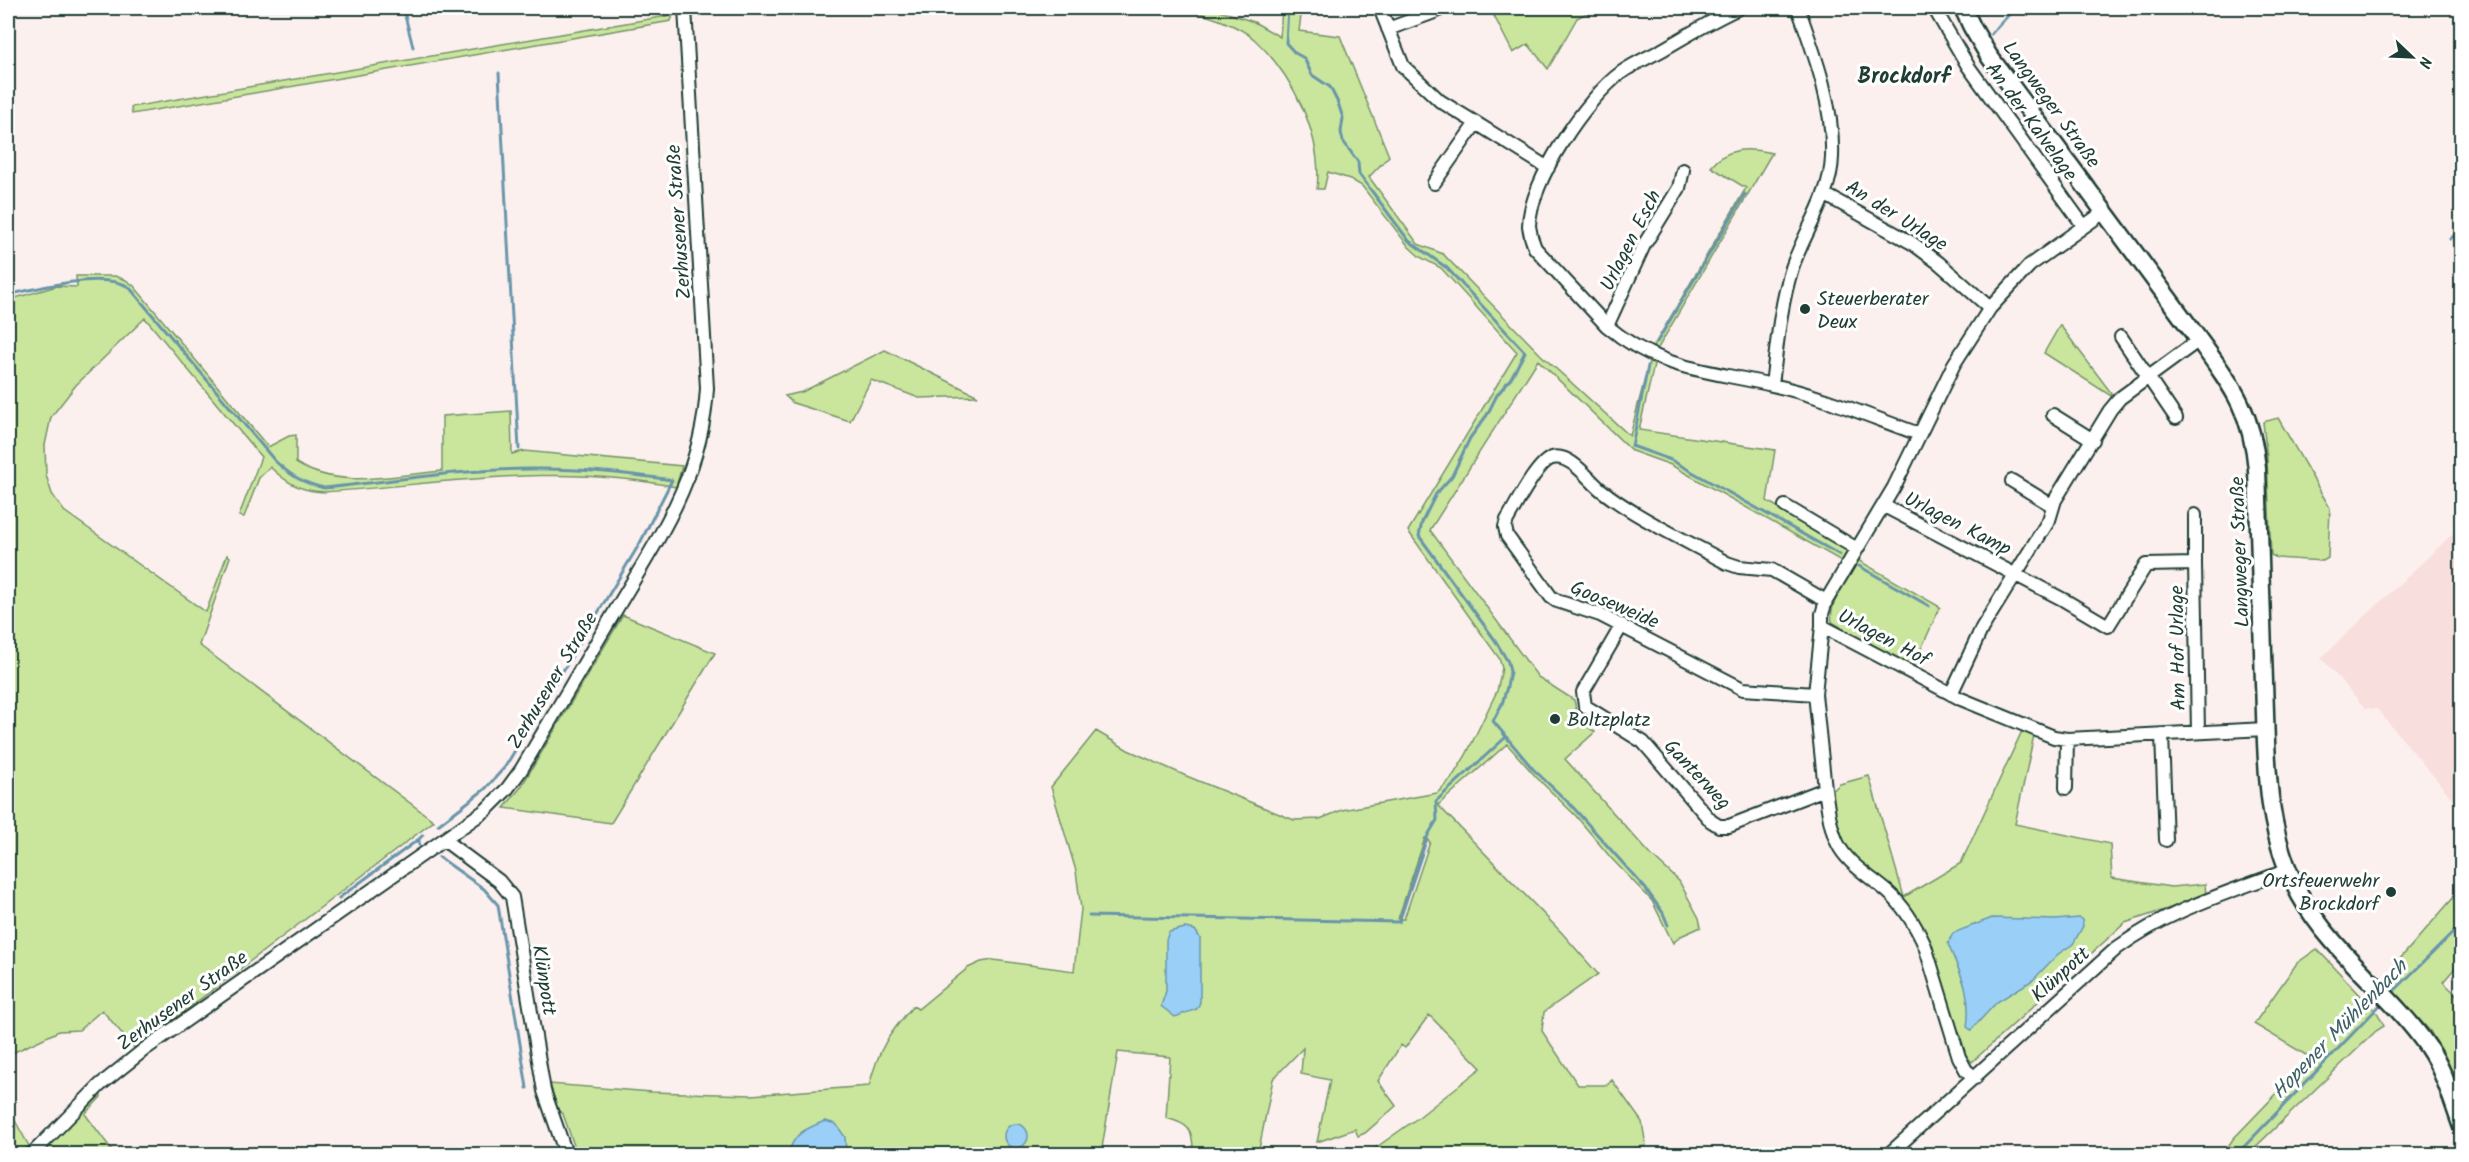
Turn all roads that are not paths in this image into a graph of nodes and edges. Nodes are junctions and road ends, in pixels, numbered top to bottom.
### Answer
1 (685, 8) edge
2 (1380, 8) edge
3 (1739, 8) edge
4 (1798, 8) edge
5 (1934, 8) edge
6 (1963, 8) edge
7 (1437, 11) dead end
8 (1388, 28) junction
9 (1476, 123) junction
10 (1548, 168) junction
11 (1683, 170) dead end
12 (1434, 183) dead end
13 (1824, 194) junction
14 (2104, 212) junction
15 (2083, 225) junction
16 (1990, 308) junction
17 (1607, 326) junction
18 (2121, 337) dead end
19 (2199, 340) junction
20 (2148, 377) junction
21 (1772, 385) junction
22 (2053, 415) dead end
23 (2176, 418) dead end
24 (1919, 434) junction
25 (2093, 440) junction
26 (2012, 481) dead end
27 (1785, 506) dead end
28 (1884, 506) junction
29 (2053, 506) junction
30 (2195, 515) dead end
31 (1857, 549) junction
32 (2195, 564) junction
33 (2015, 574) junction
34 (2064, 600) joint
35 (1826, 601) junction
36 (1622, 625) junction
37 (1822, 626) junction
38 (1815, 694) junction
39 (1951, 694) junction
40 (2266, 729) junction
41 (2198, 732) junction
42 (2162, 735) junction
43 (2067, 739) junction
44 (2066, 788) dead end
45 (1825, 789) junction
46 (444, 840) junction
47 (2166, 840) dead end
48 (2288, 870) junction
49 (1975, 1078) junction
50 (2462, 1127) edge
51 (33, 1155) edge
52 (566, 1155) edge
53 (1889, 1155) edge

1 - 46 street, Zerhusener Straße
2 - 8 street
3 - 10 street, Urlagen Esch
4 - 13 street
5 - 15 street, An der Kalvelage
6 - 14 street, Langweger Straße
7 - 8 street
8 - 9 street
9 - 10 street
9 - 12 street
10 - 17 street, Urlagen Esch
11 - 17 street, Urlagen Esch
13 - 16 street, An der Urlage
13 - 21 street, An der Urlage
14 - 15 street
14 - 19 street, Langweger Straße
15 - 16 street
16 - 24 street
17 - 21 street, Urlagen Esch
18 - 20 street
19 - 20 street, Urlagen Kamp
19 - 40 street, Langweger Straße
20 - 23 street
20 - 25 street, Urlagen Kamp
21 - 24 street
22 - 25 street
24 - 28 street
25 - 29 street, Urlagen Kamp
26 - 29 street
27 - 31 street
28 - 31 street
28 - 33 street, Urlagen Kamp
29 - 33 street, Urlagen Kamp
30 - 32 street, Am Hof Urlage
31 - 35 street
32 - 34 street, Am Hof Urlage
32 - 41 street, Am Hof Urlage
33 - 34 street, Urlagen Kamp
33 - 39 street, Urlagen Kamp
35 - 36 street, Gooseweide
35 - 37 street, Urlagen Hof
36 - 38 street, Gooseweide
36 - 45 street, Ganterweg
37 - 38 street
37 - 39 street, Urlagen Hof
38 - 45 street
39 - 43 street, Urlagen Hof
40 - 41 street, Urlagen Hof
40 - 48 street, Langweger Straße
41 - 42 street, Urlagen Hof
42 - 43 street, Urlagen Hof
42 - 47 street
43 - 44 street
45 - 49 street
46 - 51 street, Zerhusener Straße
46 - 52 street, Klünpott
48 - 49 street, Klünpott
48 - 50 street, Langweger Straße
49 - 53 street, Klünpott

